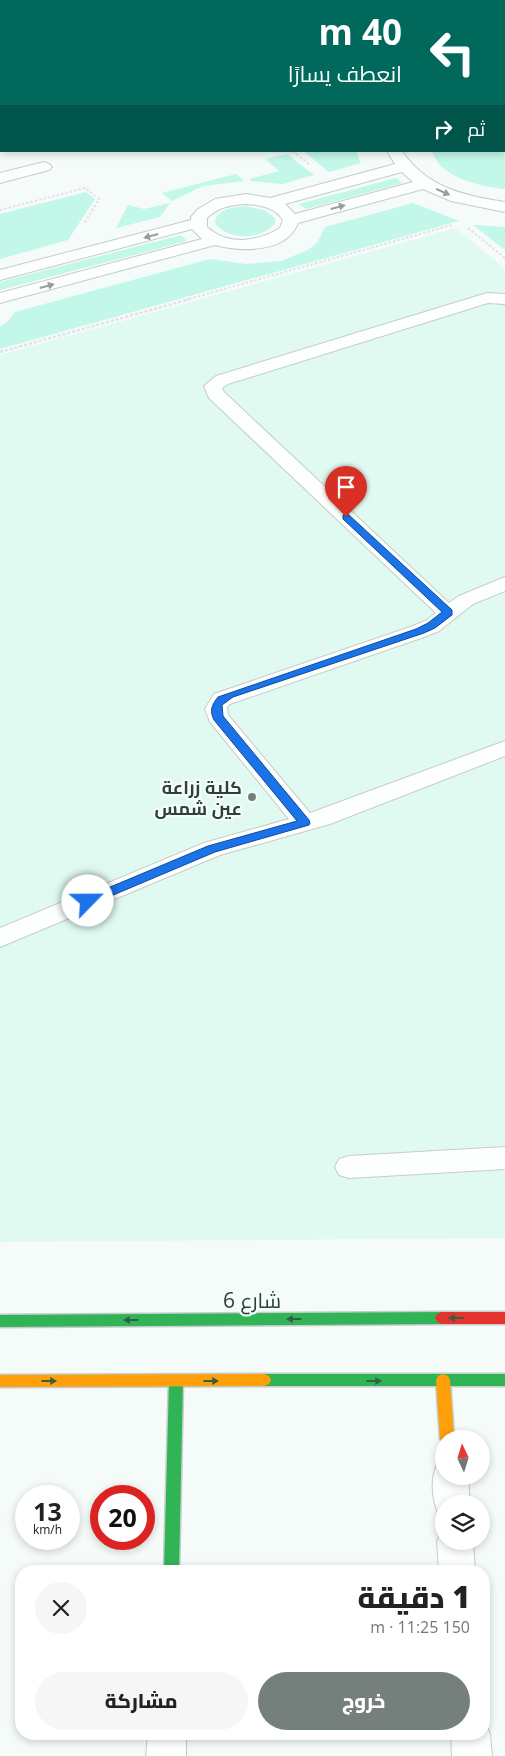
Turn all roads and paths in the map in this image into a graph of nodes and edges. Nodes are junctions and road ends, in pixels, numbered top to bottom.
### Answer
1 (395, 152) edge
2 (44, 167) dead end
3 (403, 167) junction
4 (0, 178) edge
5 (424, 184) junction
6 (271, 203) junction
7 (505, 208) edge
8 (0, 210) edge
9 (291, 220) junction
10 (198, 223) junction
11 (461, 223) dead end
12 (452, 226) dead end
13 (80, 230) dead end
14 (216, 240) junction
15 (505, 258) edge
16 (0, 275) edge
17 (0, 298) edge
18 (505, 298) edge
19 (0, 352) edge
20 (505, 583) edge
21 (448, 612) junction
22 (505, 748) edge
23 (305, 823) junction
24 (0, 938) edge
25 (505, 1158) edge
26 (349, 1167) dead end
27 (505, 1318) edge
28 (0, 1321) edge
29 (443, 1380) junction
30 (505, 1380) edge
31 (0, 1381) edge
32 (176, 1381) junction
33 (447, 1430) edge
34 (456, 1550) edge
35 (171, 1565) edge
36 (457, 1565) edge
37 (167, 1740) edge
38 (471, 1740) edge
39 (166, 1756) edge
40 (472, 1756) edge

1 - 3 lane
2 - 4 lane
3 - 5 lane
3 - 6 lane
5 -> 7 lane
9 -> 5 lane
6 - 9 lane
6 - 10 lane
8 - 13 path
9 - 14 lane
10 - 14 lane
10 -> 16 lane
11 - 15 path
12 - 19 path
17 -> 14 lane
18 - 21 lane
20 - 21 lane
21 - 23 lane
22 - 23 lane
23 - 24 lane
25 - 26 lane
27 -> 28 main road, شارع 6
29 - 30 main road
32 -> 29 main road
29 - 33 main road
31 -> 32 main road
32 - 35 main road
34 - 36 street
37 - 39 street
38 - 40 street

